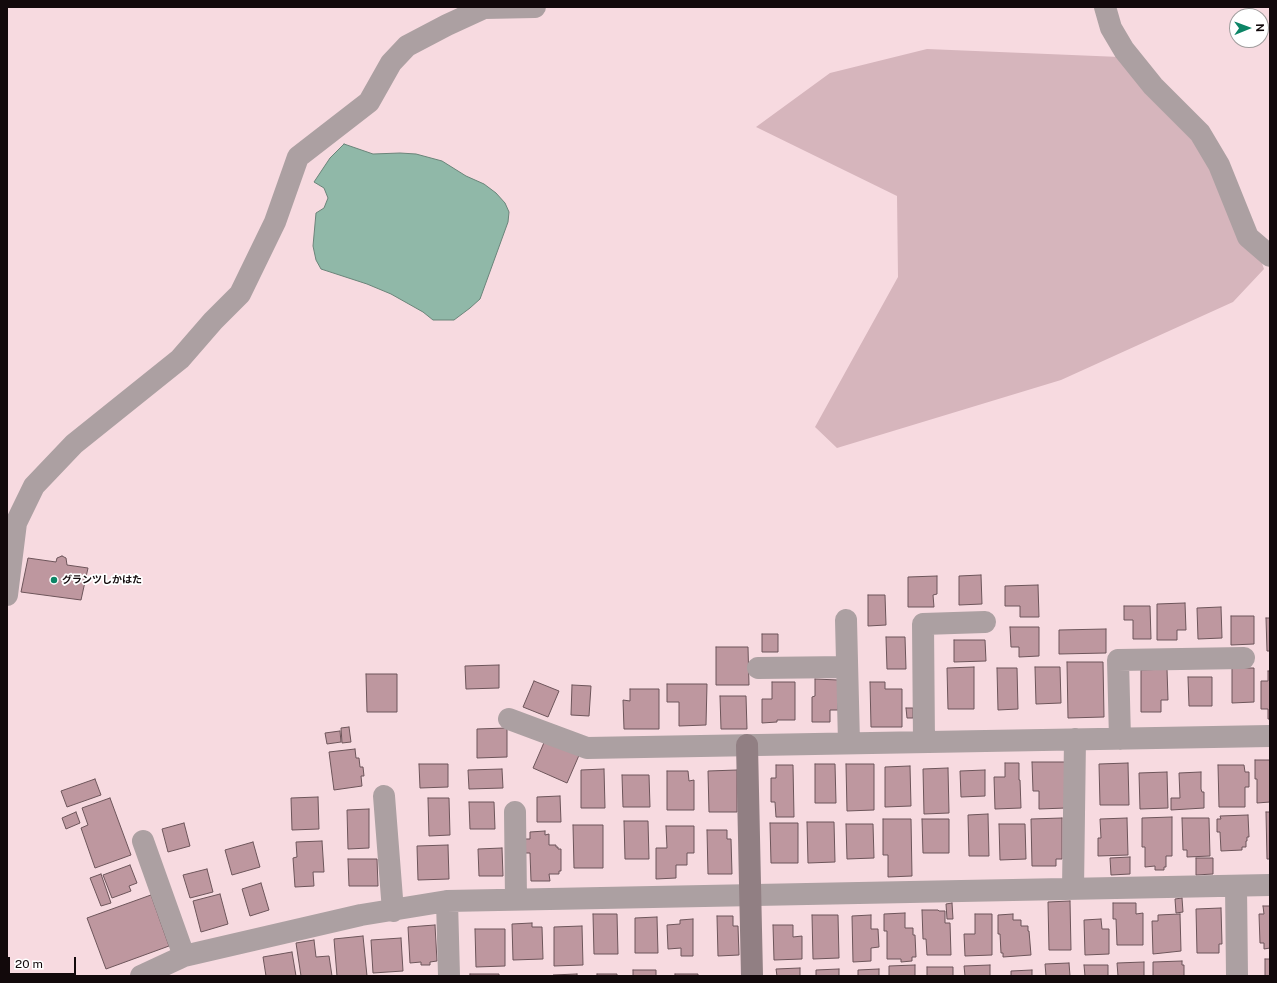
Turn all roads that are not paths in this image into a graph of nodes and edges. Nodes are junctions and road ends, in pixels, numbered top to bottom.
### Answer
1 (535, 7) edge
2 (1105, 7) edge
3 (1270, 256) edge
4 (7, 595) edge
5 (846, 620) dead end
6 (985, 622) dead end
7 (1244, 658) dead end
8 (848, 667) junction
9 (758, 668) dead end
10 (510, 719) dead end
11 (1270, 736) edge
12 (1075, 739) junction
13 (1120, 739) junction
14 (924, 742) junction
15 (849, 743) junction
16 (747, 745) junction
17 (384, 796) dead end
18 (515, 812) dead end
19 (143, 841) dead end
20 (1270, 885) edge
21 (1236, 886) junction
22 (1073, 889) junction
23 (750, 895) junction
24 (516, 899) junction
25 (447, 901) junction
26 (393, 911) junction
27 (184, 956) junction
28 (141, 976) edge
29 (449, 976) edge
30 (752, 976) edge
31 (1237, 976) edge

1 - 4 street
2 - 3 street
5 - 8 street
6 - 14 street
7 - 13 street
8 - 9 street
8 - 15 street
10 - 16 street
11 - 13 street
12 - 13 street
12 - 14 street
12 - 22 street
14 - 15 street
15 - 16 street
16 - 23 street
17 - 26 street
18 - 24 street
19 - 27 street
20 - 21 street
21 - 22 street
21 - 31 street
22 - 23 street
23 - 24 street
23 - 30 street
24 - 25 street
25 - 26 street
25 - 29 street
26 - 27 street
27 - 28 street

